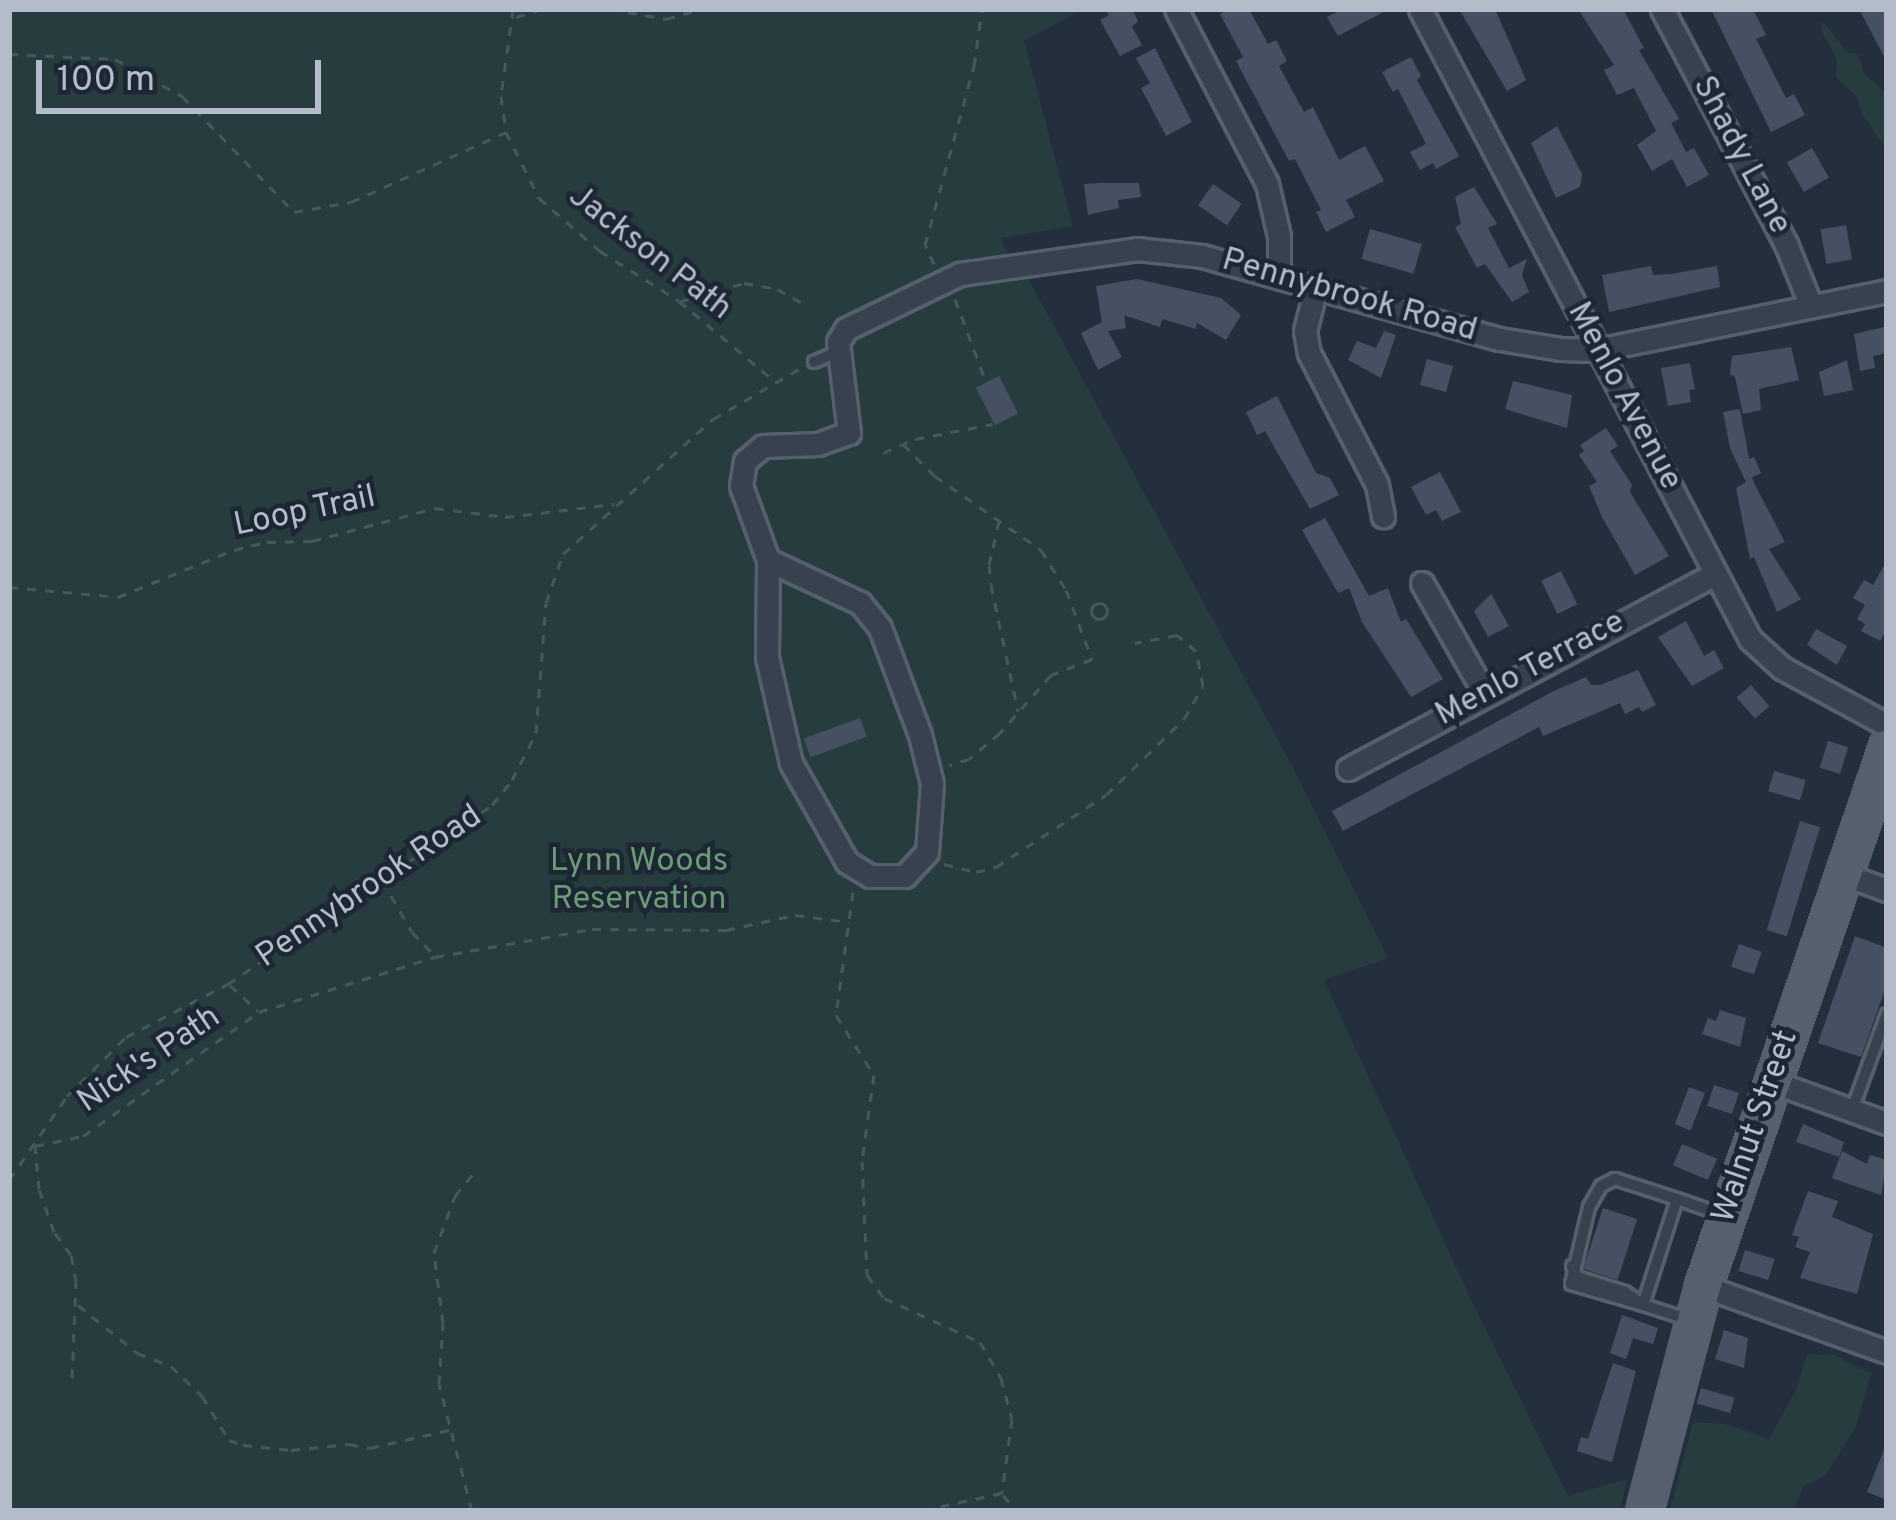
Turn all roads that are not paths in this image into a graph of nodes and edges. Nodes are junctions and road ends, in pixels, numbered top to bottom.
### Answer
1 (1176, 9) edge
2 (1420, 9) edge
3 (1663, 9) edge
4 (1279, 277) junction
5 (1316, 287) junction
6 (1887, 291) edge
7 (1810, 306) junction
8 (1597, 350) junction
9 (838, 352) junction
10 (814, 362) road end
11 (1383, 516) dead end
12 (768, 560) junction
13 (1715, 574) junction
14 (1423, 583) dead end
15 (1484, 692) junction
16 (1887, 725) edge
17 (1887, 747) edge
18 (1348, 769) dead end
19 (1843, 874) junction
20 (1887, 890) edge
21 (1887, 1014) edge
22 (1773, 1082) junction
23 (1852, 1110) junction
24 (1887, 1123) edge
25 (1677, 1199) junction
26 (1726, 1216) junction
27 (1703, 1286) junction
28 (1643, 1305) junction
29 (1693, 1321) junction
30 (1887, 1352) edge
31 (1644, 1511) edge

1 - 4 street
2 - 8 street, Menlo Avenue
3 - 7 street, Shady Lane
4 - 5 street, Pennybrook Road
4 - 9 street, Pennybrook Road
5 - 8 street, Pennybrook Road
5 - 11 street
6 - 7 street, Pennybrook Road
7 - 8 street, Pennybrook Road
8 - 13 street, Menlo Avenue
9 - 10 lane, Pennybrook Road
9 - 12 street
12 - 12 street
13 - 15 street, Menlo Terrace
13 - 16 street, Menlo Avenue
14 - 15 street
15 - 18 street, Menlo Terrace
17 - 19 main road, Walnut Street
19 - 20 street
19 - 22 main road, Walnut Street
21 - 23 lane
22 - 23 street
22 - 26 main road, Walnut Street
23 - 24 street
25 - 26 lane
25 - 28 lane
25 - 28 lane
26 - 27 main road, Walnut Street
27 - 29 main road, Walnut Street
27 - 30 street
28 - 29 lane
29 - 31 main road, Walnut Street

